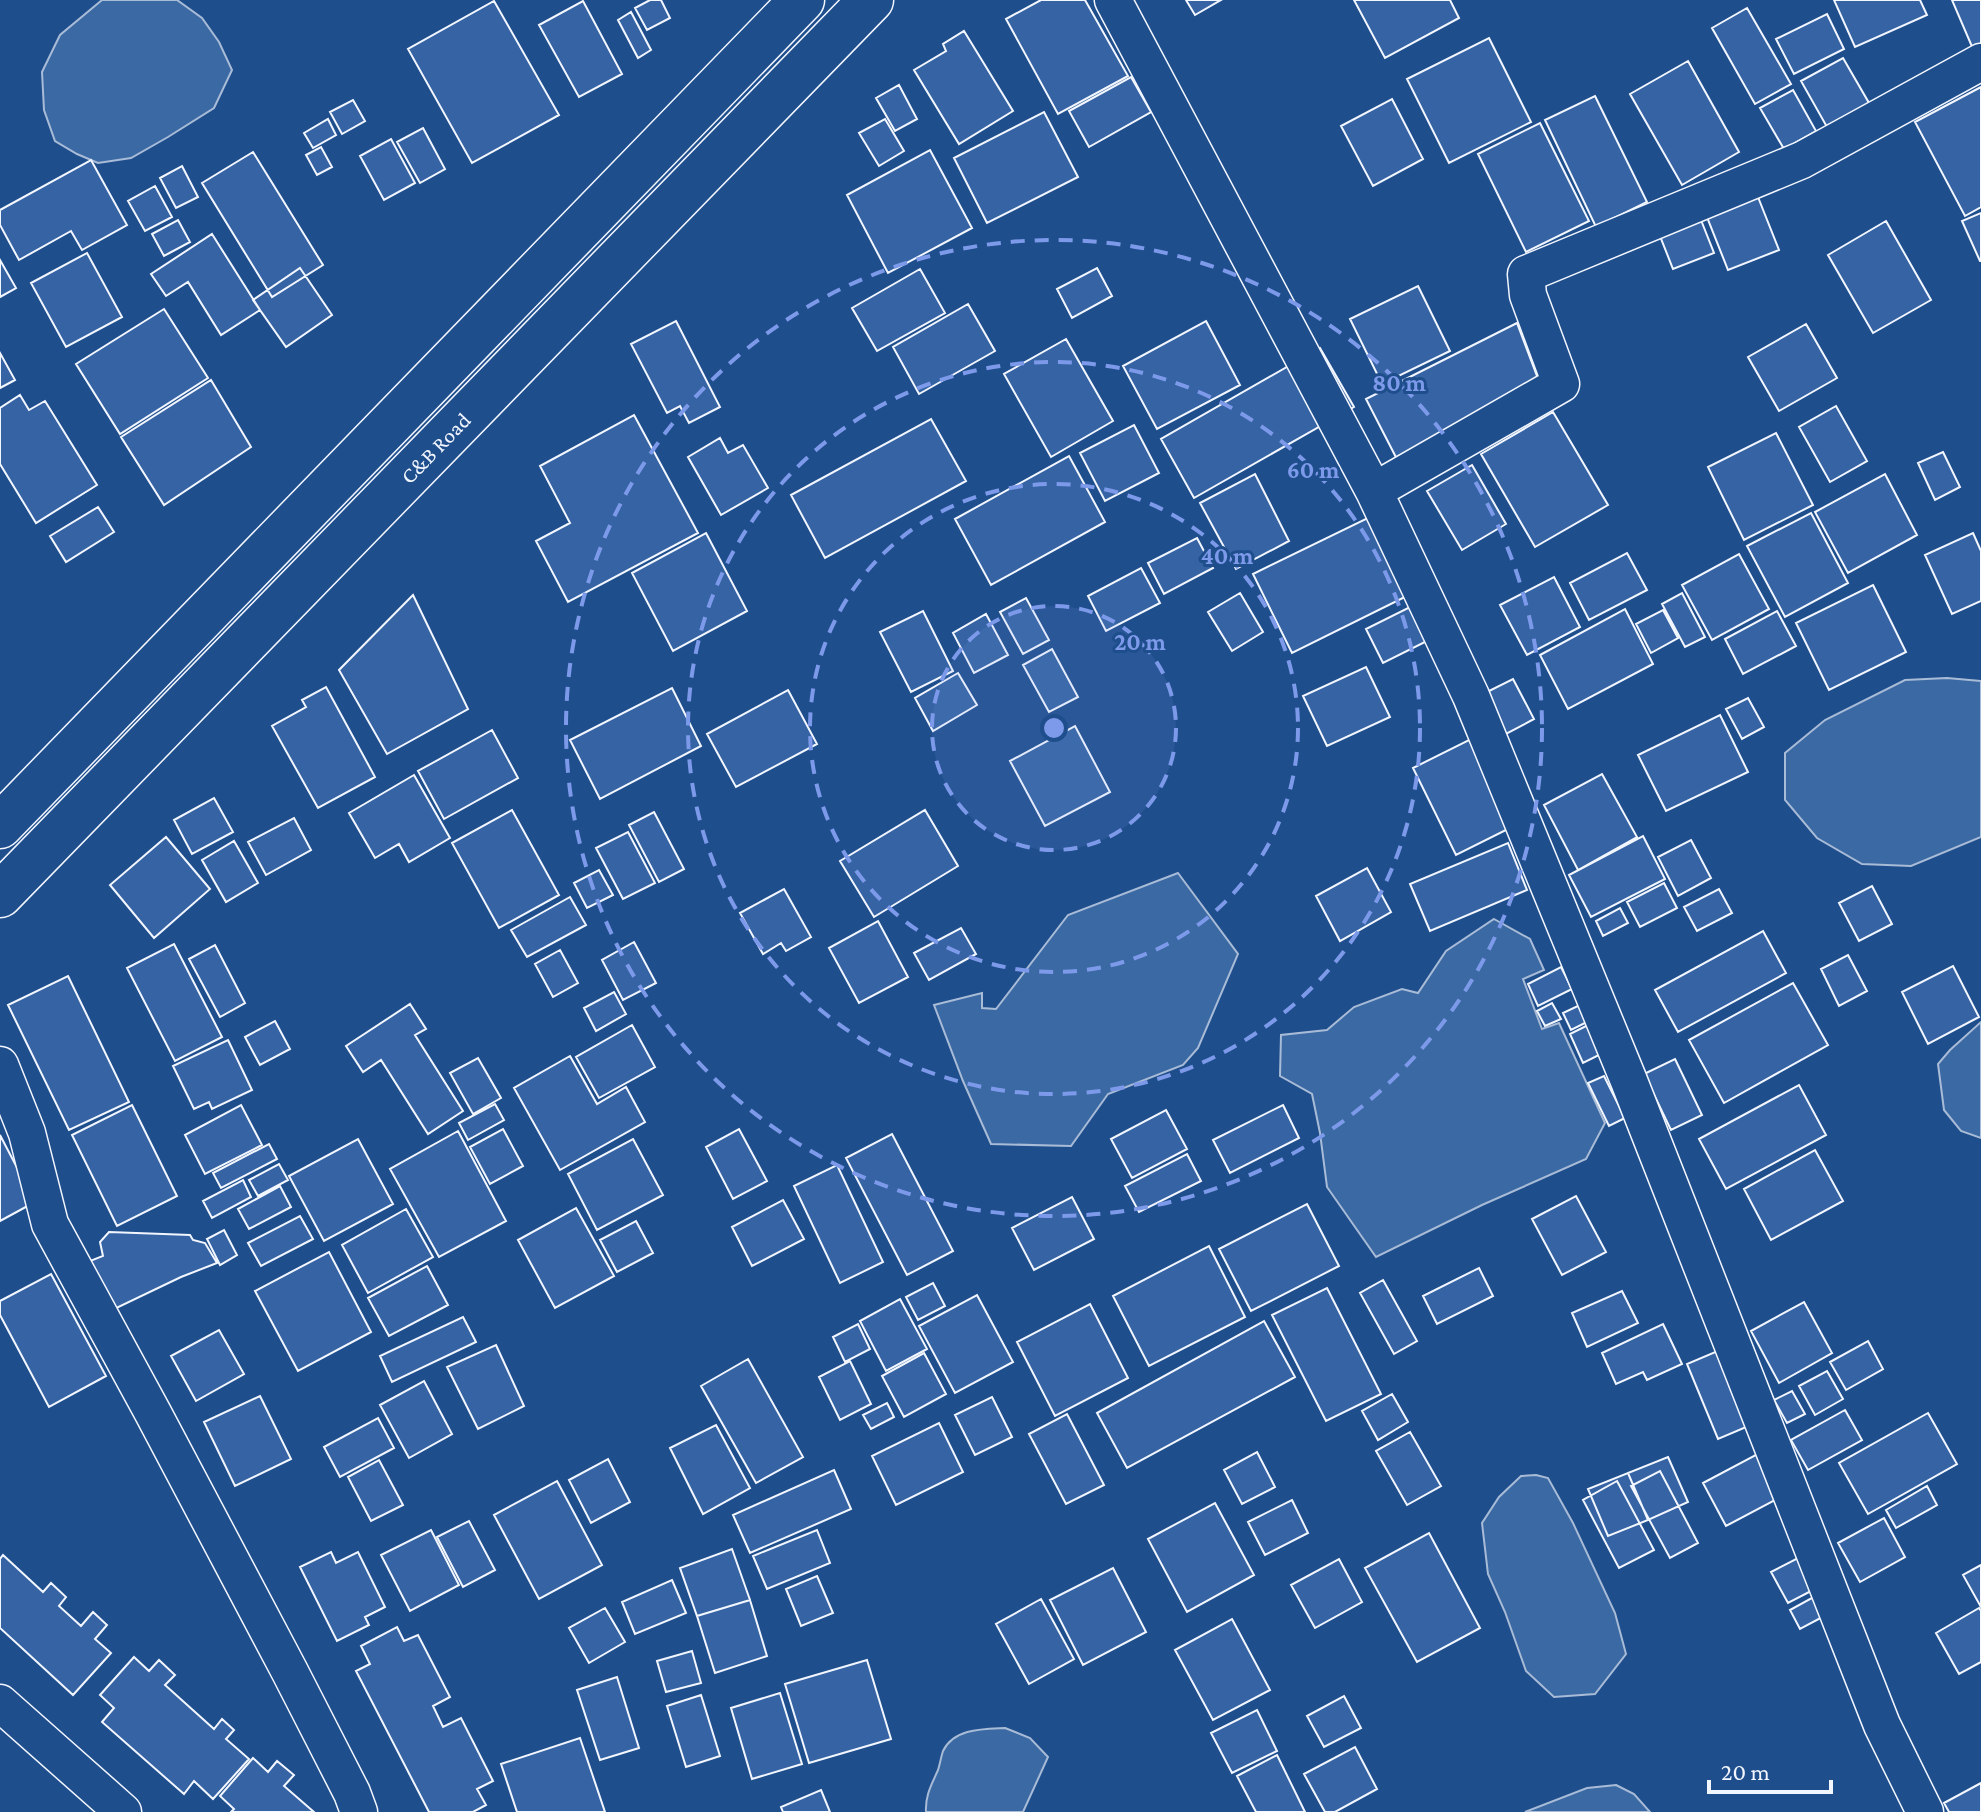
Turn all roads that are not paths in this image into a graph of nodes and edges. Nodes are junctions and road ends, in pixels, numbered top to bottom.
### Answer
1 (802, 0) edge
2 (871, 0) edge
3 (1113, 0) edge
4 (1981, 62) edge
5 (1374, 491) junction
6 (0, 826) edge
7 (0, 895) edge
8 (0, 1065) edge
9 (0, 1703) edge
10 (123, 1812) edge
11 (359, 1812) edge
12 (1925, 1812) edge

1 - 6 highway
2 - 7 highway, C&B Road
3 - 5 street
4 - 5 street
5 - 12 street
8 - 11 street
9 - 10 street

